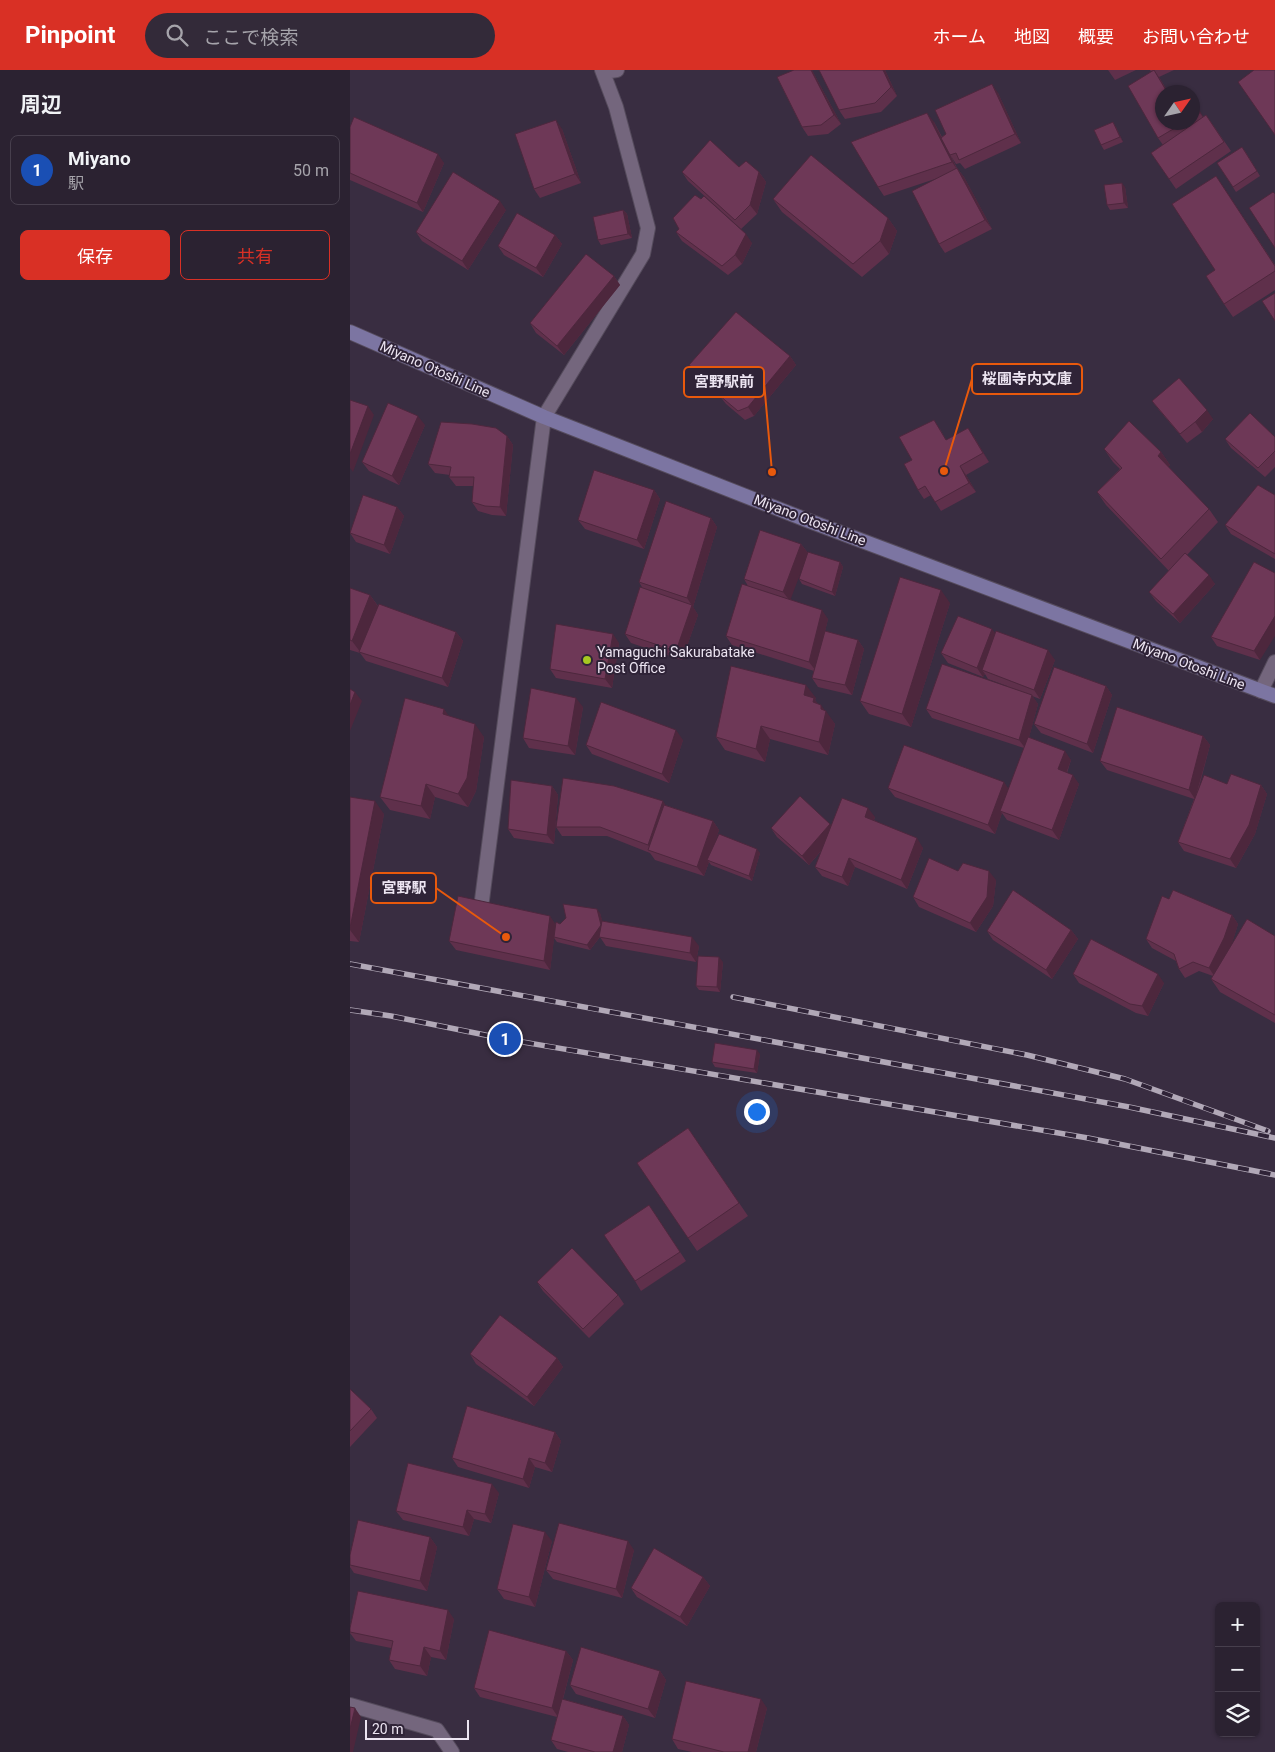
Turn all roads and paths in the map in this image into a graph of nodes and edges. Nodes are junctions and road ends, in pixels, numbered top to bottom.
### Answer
1 (608, 71) edge
2 (350, 332) edge
3 (544, 417) junction
4 (1275, 662) edge
5 (1261, 691) junction
6 (1275, 696) edge
7 (482, 900) edge
8 (350, 1705) edge
9 (452, 1752) edge

1 - 3 street
2 - 3 main road, Miyano Otoshi Line
3 - 5 main road, Miyano Otoshi Line
3 - 7 street
4 - 5 street
5 - 6 main road, Miyano Otoshi Line
8 - 9 street

